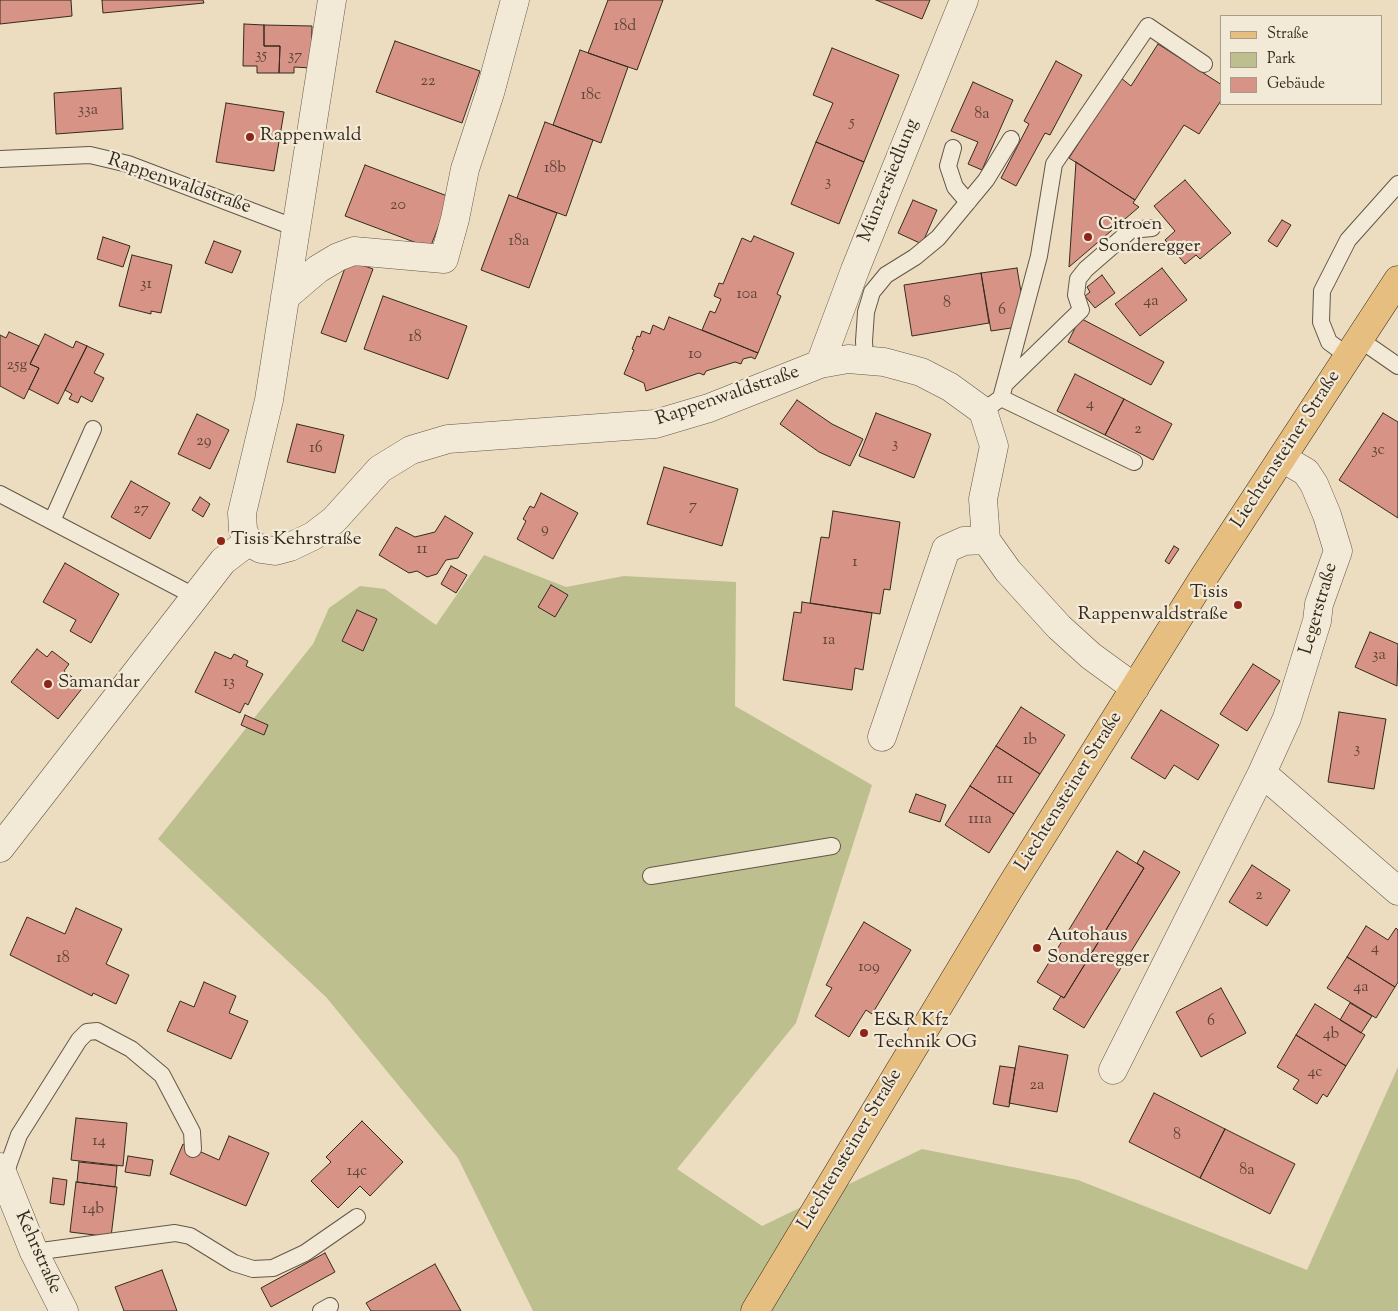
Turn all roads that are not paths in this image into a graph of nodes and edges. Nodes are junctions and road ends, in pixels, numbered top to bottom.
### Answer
1 (332, 0) edge
2 (515, 0) edge
3 (964, 0) edge
4 (1204, 64) dead end
5 (1011, 139) dead end
6 (953, 148) dead end
7 (0, 159) edge
8 (1398, 184) edge
9 (968, 202) junction
10 (296, 228) junction
11 (1152, 228) dead end
12 (1398, 280) edge
13 (285, 297) junction
14 (1354, 348) junction
15 (866, 360) junction
16 (820, 364) junction
17 (1398, 366) edge
18 (997, 398) junction
19 (93, 430) dead end
20 (1282, 458) junction
21 (1134, 462) dead end
22 (0, 494) edge
23 (52, 521) junction
24 (986, 540) junction
25 (248, 542) junction
26 (196, 597) junction
27 (1135, 688) junction
28 (882, 737) dead end
29 (1262, 773) junction
30 (832, 846) dead end
31 (0, 848) edge
32 (651, 876) dead end
33 (1398, 891) edge
34 (1113, 1070) dead end
35 (193, 1149) dead end
36 (2, 1172) edge
37 (356, 1217) dead end
38 (34, 1252) junction
39 (64, 1311) edge
40 (755, 1311) edge

1 - 10 street
2 - 13 street
3 - 16 street, Münzersiedlung
4 - 18 lane
5 - 9 lane
6 - 9 lane
7 - 10 lane, Rappenwaldstraße
8 - 14 lane
9 - 15 lane
10 - 13 street
11 - 18 lane
12 - 14 main road, Liechtensteiner Straße
13 - 25 street
14 - 17 lane
14 - 20 main road, Liechtensteiner Straße
15 - 16 street, Rappenwaldstraße
15 - 18 street, Rappenwaldstraße
16 - 25 street, Rappenwaldstraße
18 - 21 lane
18 - 24 street
19 - 23 lane
20 - 27 main road, Liechtensteiner Straße
20 - 29 street, Legerstraße
22 - 23 lane
23 - 26 lane
24 - 27 street
24 - 28 street
25 - 26 street
26 - 31 street
27 - 40 main road, Liechtensteiner Straße
29 - 33 street
29 - 34 street, Legerstraße
30 - 32 lane
35 - 36 lane
36 - 38 street, Kehrstraße
37 - 38 lane
38 - 39 street, Kehrstraße

